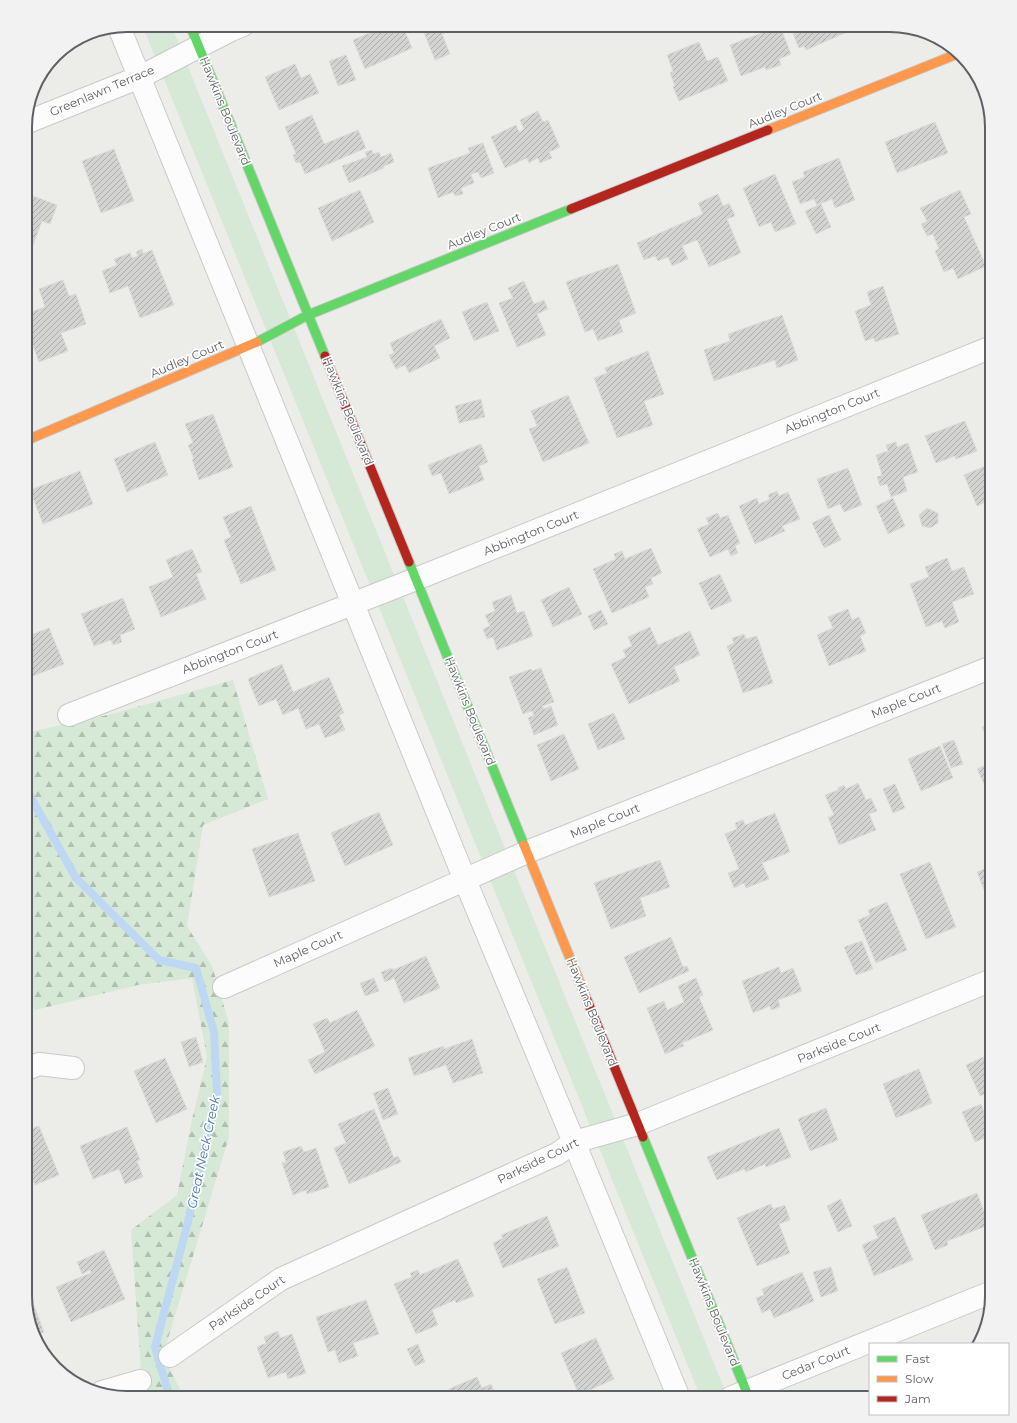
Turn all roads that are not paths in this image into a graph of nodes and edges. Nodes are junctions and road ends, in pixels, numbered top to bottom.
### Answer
1 (121, 32) edge
2 (193, 32) edge
3 (229, 32) edge
4 (199, 47) junction
5 (952, 55) edge
6 (140, 78) junction
7 (32, 119) edge
8 (308, 315) junction
9 (249, 346) junction
10 (985, 349) edge
11 (32, 438) edge
12 (416, 579) junction
13 (354, 604) junction
14 (985, 670) edge
15 (69, 715) dead end
16 (527, 852) junction
17 (465, 880) junction
18 (985, 983) edge
19 (224, 987) dead end
20 (32, 1067) edge
21 (73, 1068) dead end
22 (638, 1124) junction
23 (574, 1142) junction
24 (985, 1295) edge
25 (869, 1343) edge
26 (869, 1343) edge
27 (170, 1356) dead end
28 (140, 1381) dead end
29 (111, 1389) edge
30 (676, 1391) edge
31 (740, 1391) edge
32 (754, 1391) edge

1 - 6 street
2 - 4 street, Hawkins Boulevard
3 - 4 street, Greenlawn Terrace
4 - 6 street, Greenlawn Terrace
4 - 8 street, Hawkins Boulevard
5 - 8 street, Audley Court
6 - 7 street, Greenlawn Terrace
6 - 9 street
8 - 9 street, Audley Court
8 - 12 street, Hawkins Boulevard
9 - 11 street, Audley Court
9 - 13 street
10 - 12 street, Abbington Court
12 - 13 street, Abbington Court
12 - 16 street, Hawkins Boulevard
13 - 15 street, Abbington Court
13 - 17 street
14 - 16 street, Maple Court
16 - 17 street, Maple Court
16 - 22 street, Hawkins Boulevard
17 - 19 street, Maple Court
17 - 23 street
18 - 22 street, Parkside Court
20 - 21 street
22 - 23 street, Parkside Court
22 - 31 street, Hawkins Boulevard
23 - 27 street, Parkside Court
23 - 30 street
24 - 26 street, Cedar Court
25 - 32 street, Cedar Court
28 - 29 street

